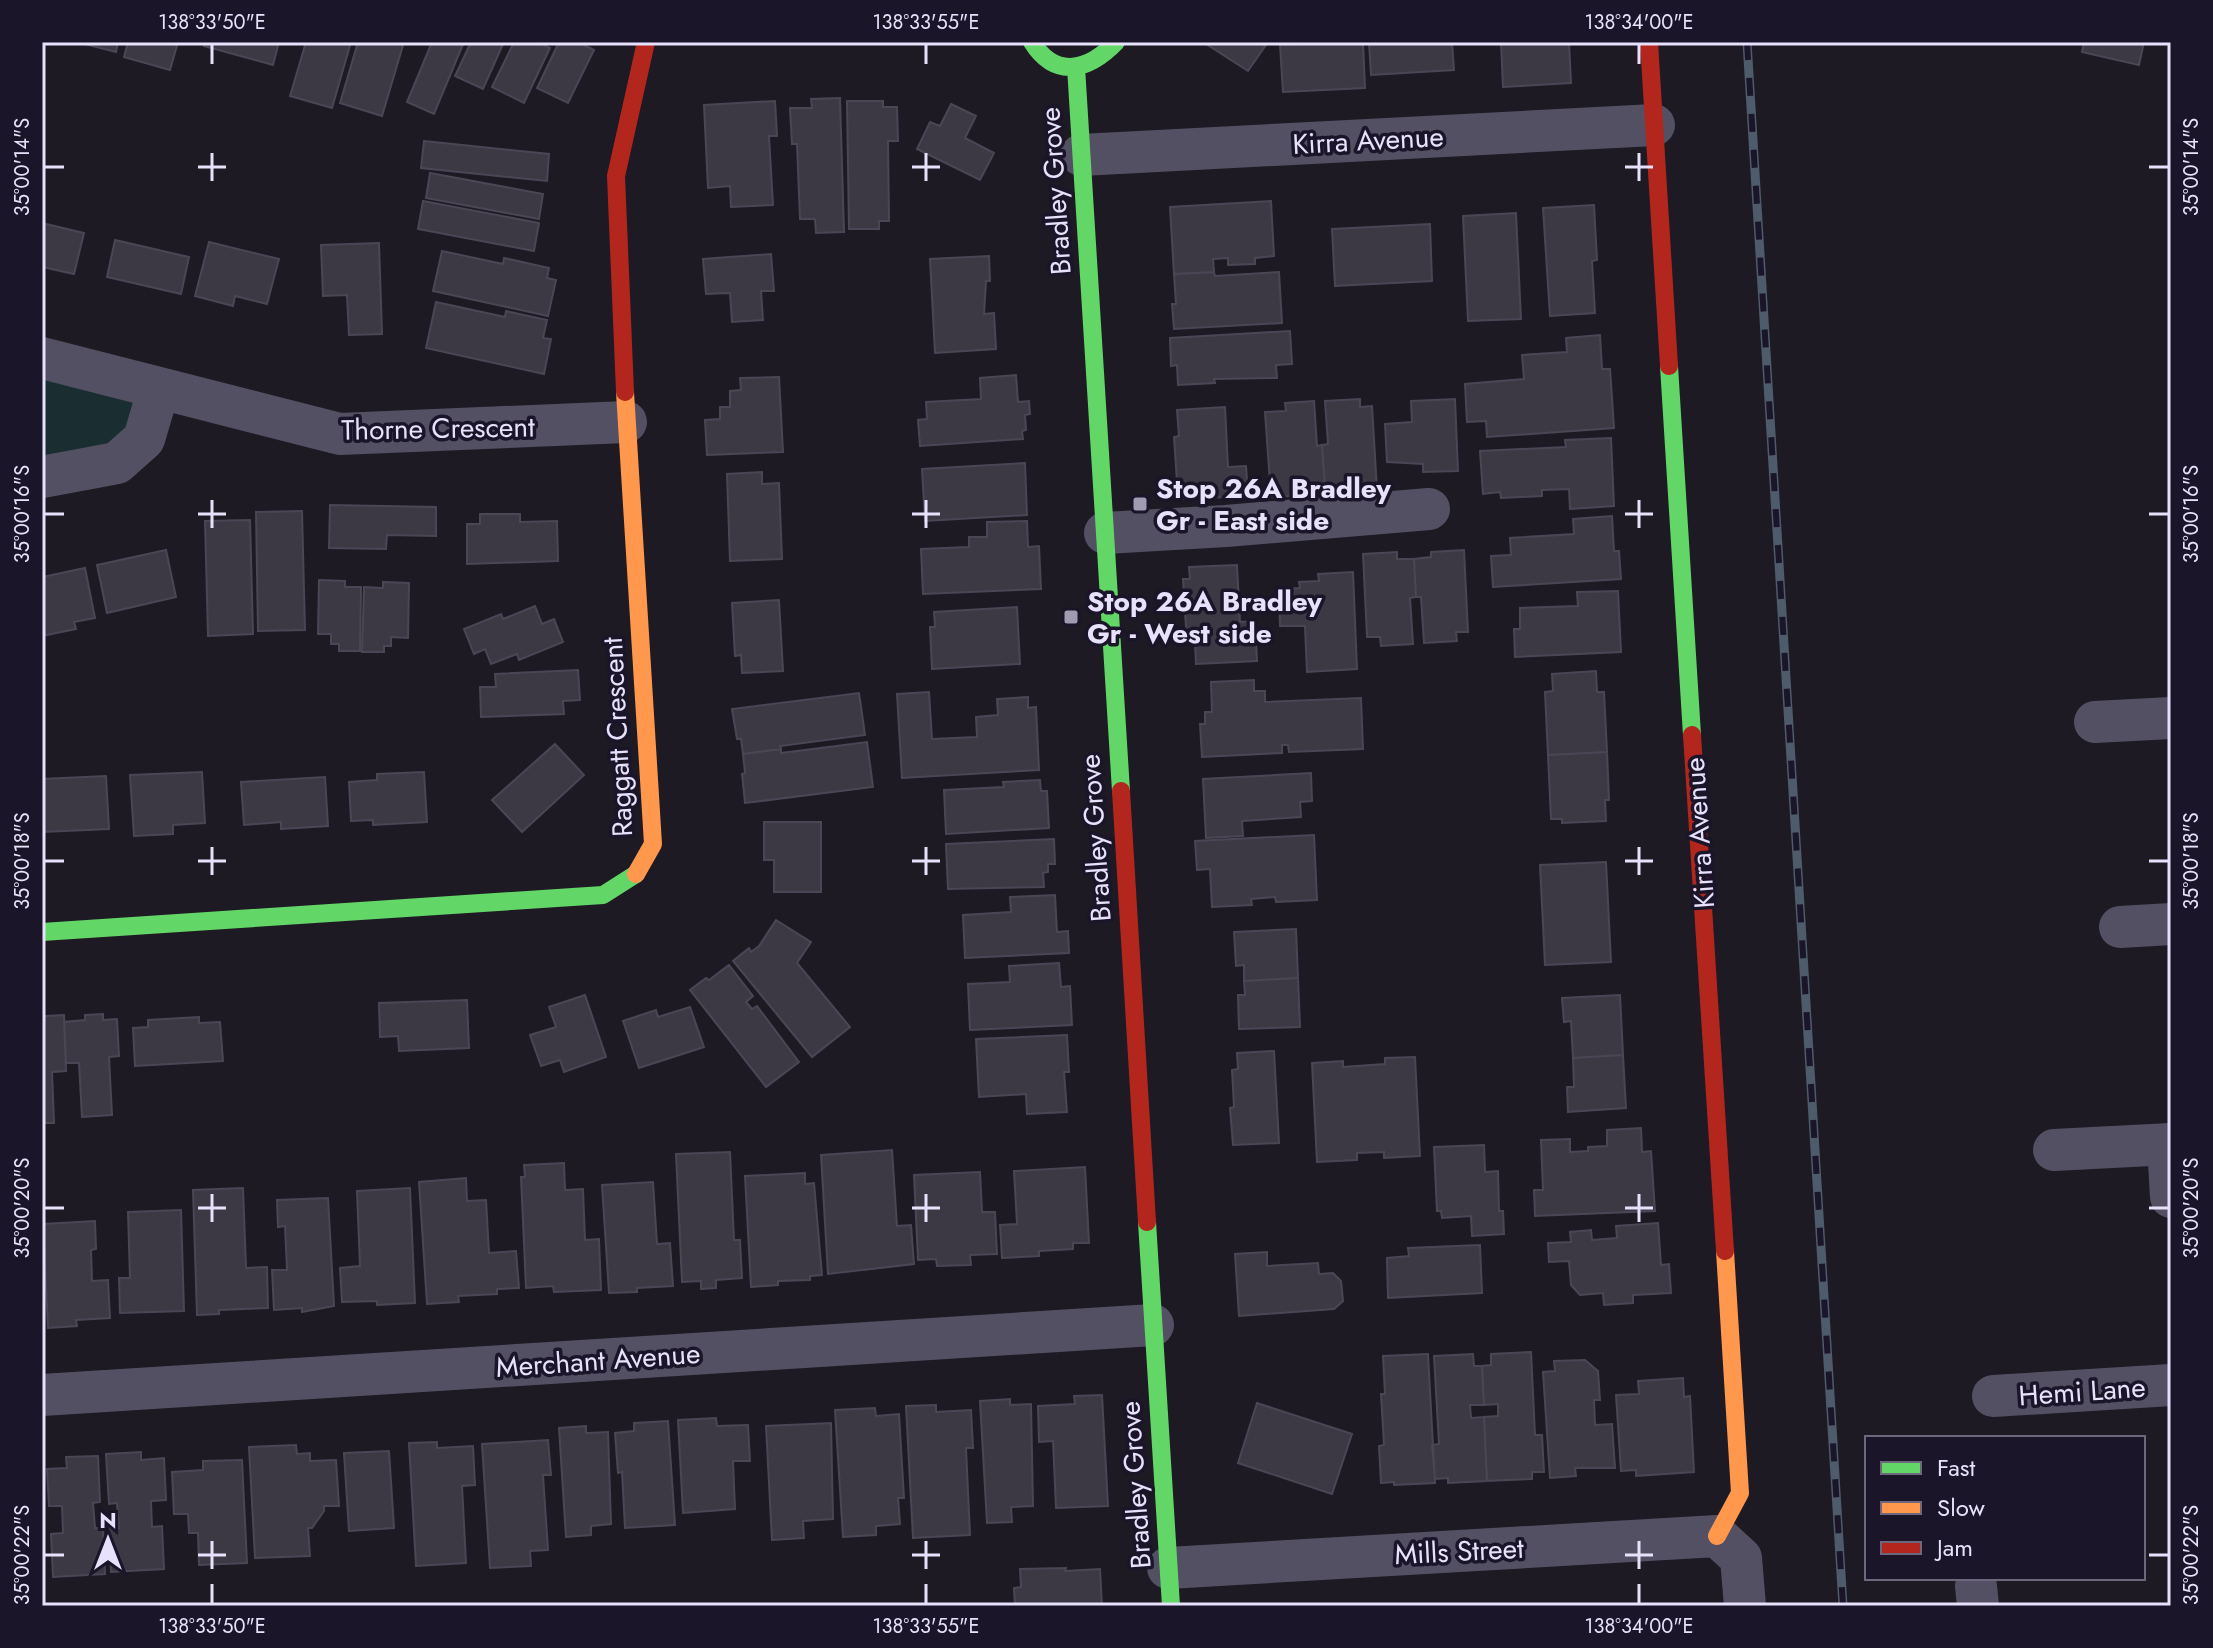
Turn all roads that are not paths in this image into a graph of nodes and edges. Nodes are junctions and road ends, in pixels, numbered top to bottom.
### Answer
1 (646, 42) edge
2 (1032, 42) edge
3 (1116, 42) edge
4 (1649, 42) edge
5 (1076, 67) junction
6 (1654, 125) junction
7 (1081, 155) junction
8 (42, 358) edge
9 (159, 388) junction
10 (626, 422) junction
11 (42, 477) edge
12 (1429, 509) dead end
13 (1105, 533) junction
14 (2171, 718) edge
15 (2095, 722) dead end
16 (2171, 924) edge
17 (2120, 927) dead end
18 (42, 932) edge
19 (2170, 1144) edge
20 (2054, 1150) dead end
21 (2171, 1197) edge
22 (1153, 1325) junction
23 (2171, 1385) edge
24 (42, 1395) edge
25 (1993, 1396) dead end
26 (1729, 1547) junction
27 (1169, 1587) edge
28 (1745, 1606) edge

1 - 10 street, Raggatt Crescent
2 - 5 street
3 - 5 street
4 - 6 street, Kirra Avenue
5 - 7 street, Bradley Grove
6 - 7 street, Kirra Avenue
6 - 26 street, Kirra Avenue
7 - 13 street, Bradley Grove
8 - 9 street, Thorne Crescent
9 - 10 street, Thorne Crescent
9 - 11 street
10 - 18 street, Raggatt Crescent
12 - 13 street
13 - 22 street, Bradley Grove
14 - 15 street
16 - 17 street
19 - 20 street
19 - 21 street
22 - 24 street, Merchant Avenue
22 - 27 street, Bradley Grove
23 - 25 street, Hemi Lane
26 - 27 street, Mills Street
26 - 28 street

